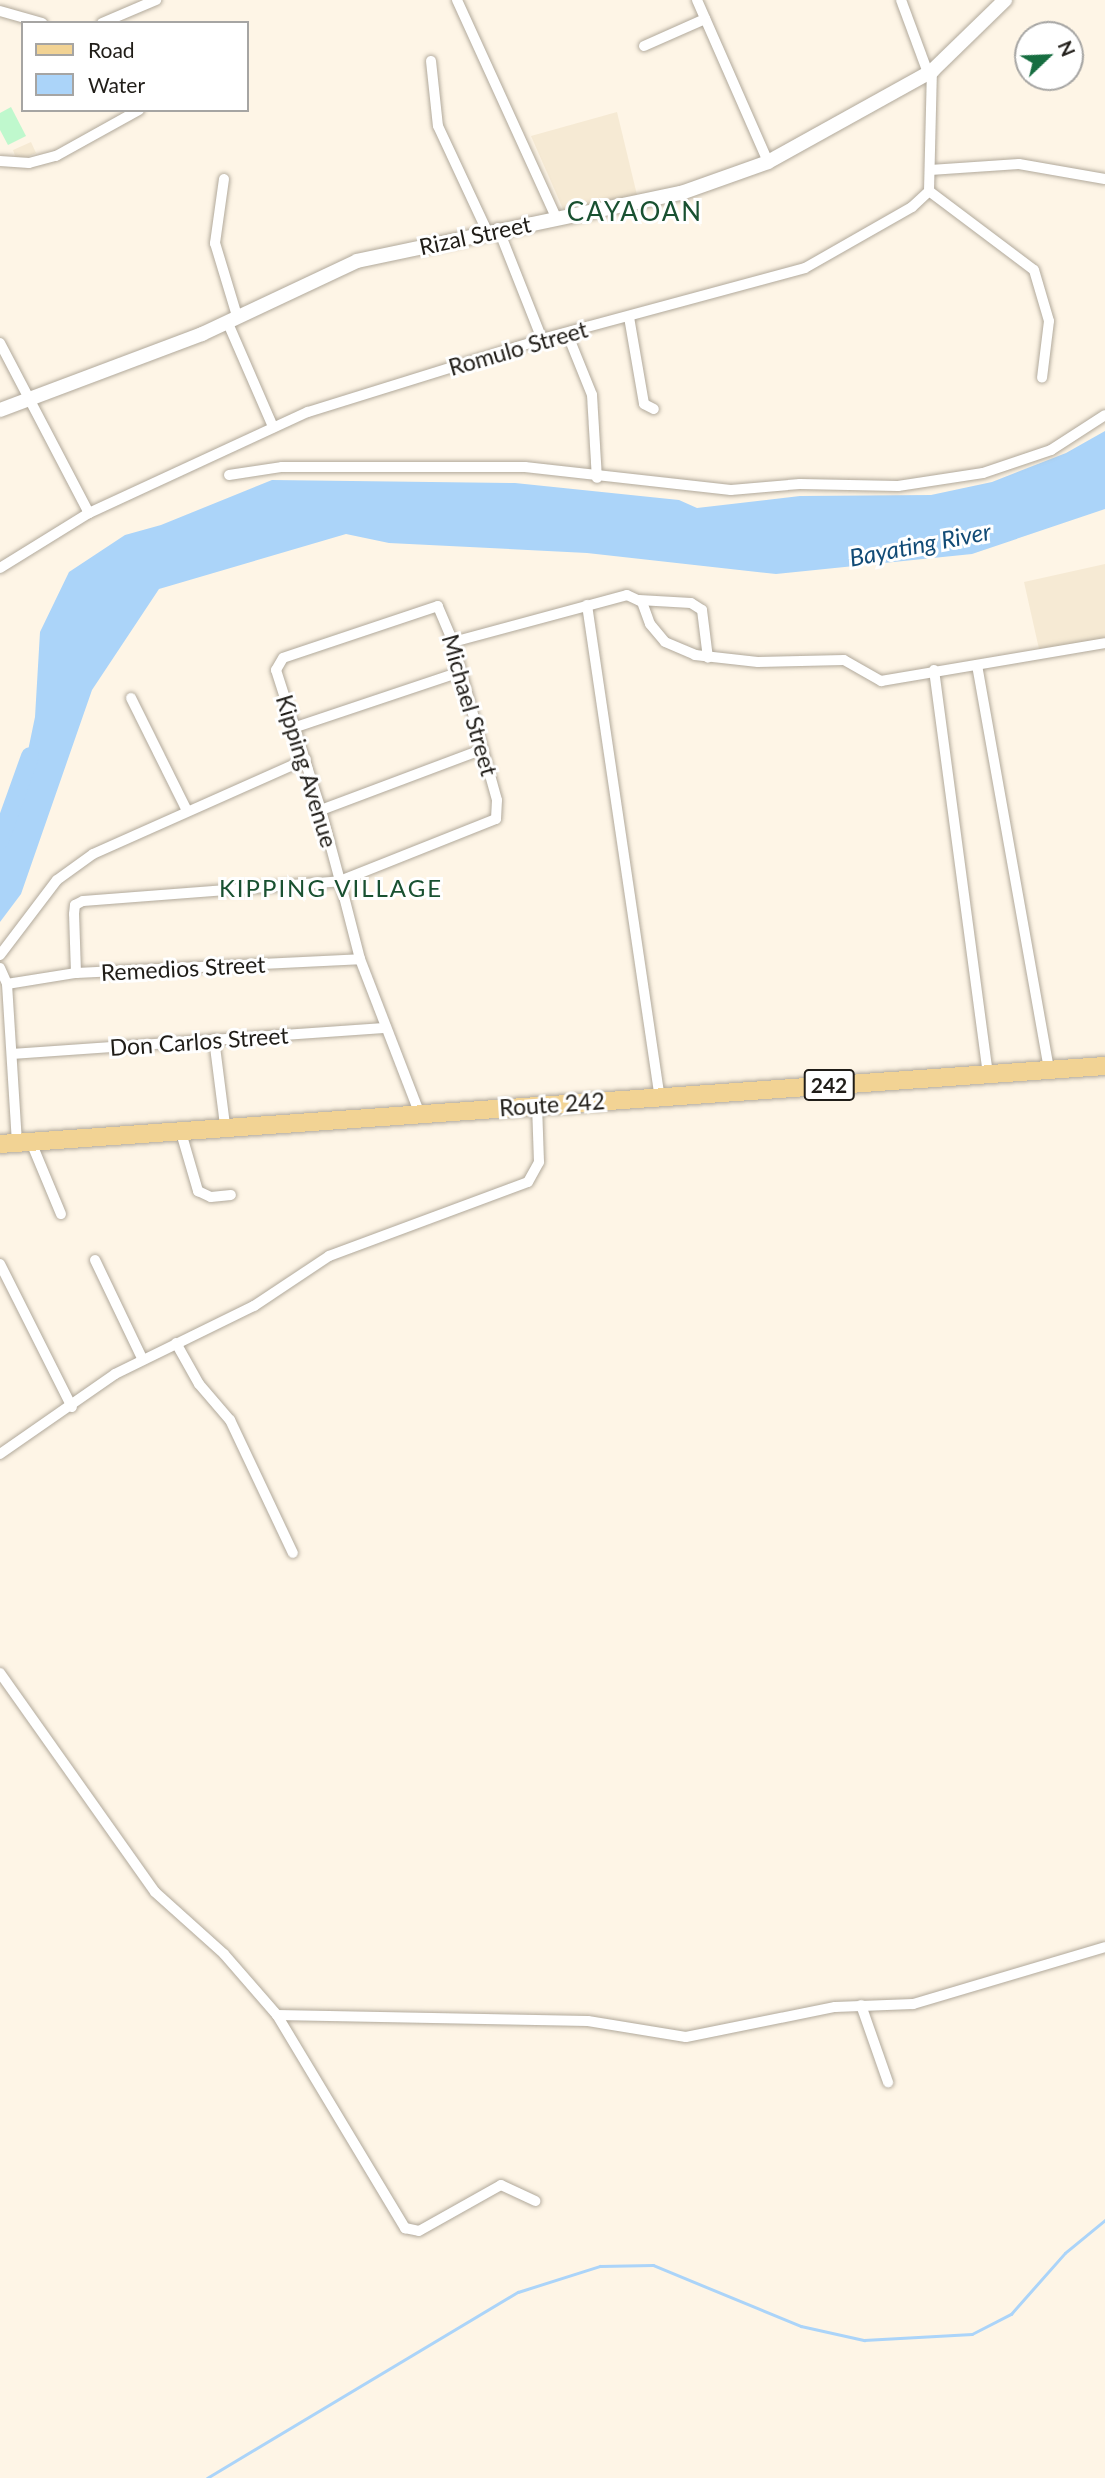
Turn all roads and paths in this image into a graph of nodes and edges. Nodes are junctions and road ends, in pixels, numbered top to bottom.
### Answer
1 (156, 0) edge
2 (457, 0) edge
3 (698, 0) edge
4 (901, 0) edge
5 (1005, 0) edge
6 (0, 11) edge
7 (705, 19) junction
8 (35, 21) edge
9 (107, 21) edge
10 (644, 46) dead end
11 (431, 61) dead end
12 (930, 72) junction
13 (135, 112) edge
14 (0, 161) edge
15 (768, 162) junction
16 (930, 170) junction
17 (224, 179) dead end
18 (1105, 179) edge
19 (929, 191) junction
20 (557, 219) junction
21 (492, 230) junction
22 (629, 317) junction
23 (232, 319) junction
24 (567, 333) junction
25 (542, 339) junction
26 (0, 343) edge
27 (1042, 378) dead end
28 (30, 399) junction
29 (654, 409) dead end
30 (0, 410) edge
31 (1105, 415) edge
32 (273, 427) junction
33 (229, 475) dead end
34 (597, 478) junction
35 (89, 513) junction
36 (0, 568) edge
37 (639, 600) junction
38 (587, 605) junction
39 (453, 642) junction
40 (1105, 643) edge
41 (708, 659) junction
42 (279, 662) joint
43 (977, 665) junction
44 (934, 670) junction
45 (460, 672) junction
46 (131, 698) dead end
47 (296, 727) junction
48 (481, 750) junction
49 (306, 759) junction
50 (186, 809) junction
51 (321, 810) junction
52 (340, 881) junction
53 (0, 955) edge
54 (360, 959) junction
55 (0, 968) edge
56 (76, 973) junction
57 (7, 984) junction
58 (386, 1028) junction
59 (214, 1039) junction
60 (13, 1054) junction
61 (1105, 1066) edge
62 (1049, 1070) junction
63 (988, 1075) junction
64 (660, 1097) junction
65 (537, 1105) junction
66 (419, 1112) junction
67 (225, 1125) junction
68 (180, 1129) junction
69 (16, 1143) edge
70 (231, 1195) dead end
71 (61, 1214) dead end
72 (95, 1260) dead end
73 (0, 1264) edge
74 (176, 1343) junction
75 (142, 1358) junction
76 (72, 1407) junction
77 (0, 1454) edge
78 (293, 1553) dead end
79 (0, 1673) edge
80 (1105, 1947) edge
81 (861, 2005) junction
82 (277, 2015) junction
83 (888, 2082) dead end
84 (535, 2201) dead end

1 - 9 street
2 - 20 street
3 - 7 street
4 - 12 street
5 - 12 street, Rizal Street
6 - 8 street
7 - 10 street
7 - 15 street
11 - 21 street
12 - 15 street, Rizal Street
12 - 16 street
13 - 14 street
15 - 20 street, Rizal Street
16 - 18 street
16 - 19 street
17 - 23 street
19 - 22 street, Romulo Street
19 - 27 street
20 - 21 street, Rizal Street
21 - 23 street, Rizal Street
21 - 25 street
22 - 24 street, Romulo Street
22 - 29 street
23 - 28 street, Rizal Street
23 - 32 street
24 - 25 street, Romulo Street
24 - 34 street
25 - 32 street, Romulo Street
26 - 28 street
28 - 30 street, Rizal Street
28 - 35 street
31 - 34 street
32 - 35 street, Romulo Street
33 - 34 street
35 - 36 street, Romulo Street
37 - 38 street
37 - 41 street
37 - 41 street
38 - 39 street
38 - 64 street
39 - 42 street, Michael Street
39 - 45 street, Michael Street
40 - 43 street
41 - 44 street
42 - 47 street, Kipping Avenue
43 - 44 street
43 - 62 street
44 - 63 street
45 - 47 street
45 - 48 street, Michael Street
46 - 50 street
47 - 49 street, Kipping Avenue
48 - 51 street
48 - 52 street, Michael Street
49 - 50 street
49 - 51 street, Kipping Avenue
50 - 53 street
51 - 52 street, Kipping Avenue
52 - 54 street, Kipping Avenue
52 - 56 street
54 - 56 street, Remedios Street
54 - 58 street, Kipping Avenue
55 - 57 street
56 - 57 street, Remedios Street
57 - 60 street
58 - 59 street, Don Carlos Street
58 - 66 street
59 - 60 street, Don Carlos Street
59 - 67 street
60 - 69 street
61 - 62 main road, Route 242 / 242
62 - 63 main road, Route 242 / 242
63 - 64 main road, Route 242 / 242
64 - 65 main road, Route 242 / 242
65 - 66 main road, Route 242 / 242
65 - 74 street
66 - 67 main road, Route 242 / 242
67 - 68 main road, Route 242 / 242
68 - 69 main road, Route 242 / 242
68 - 70 street
69 - 71 street
72 - 75 street
73 - 76 street
74 - 75 street
74 - 78 street
75 - 76 street
76 - 77 street
79 - 82 street
80 - 81 street
81 - 82 street
81 - 83 street
82 - 84 street

